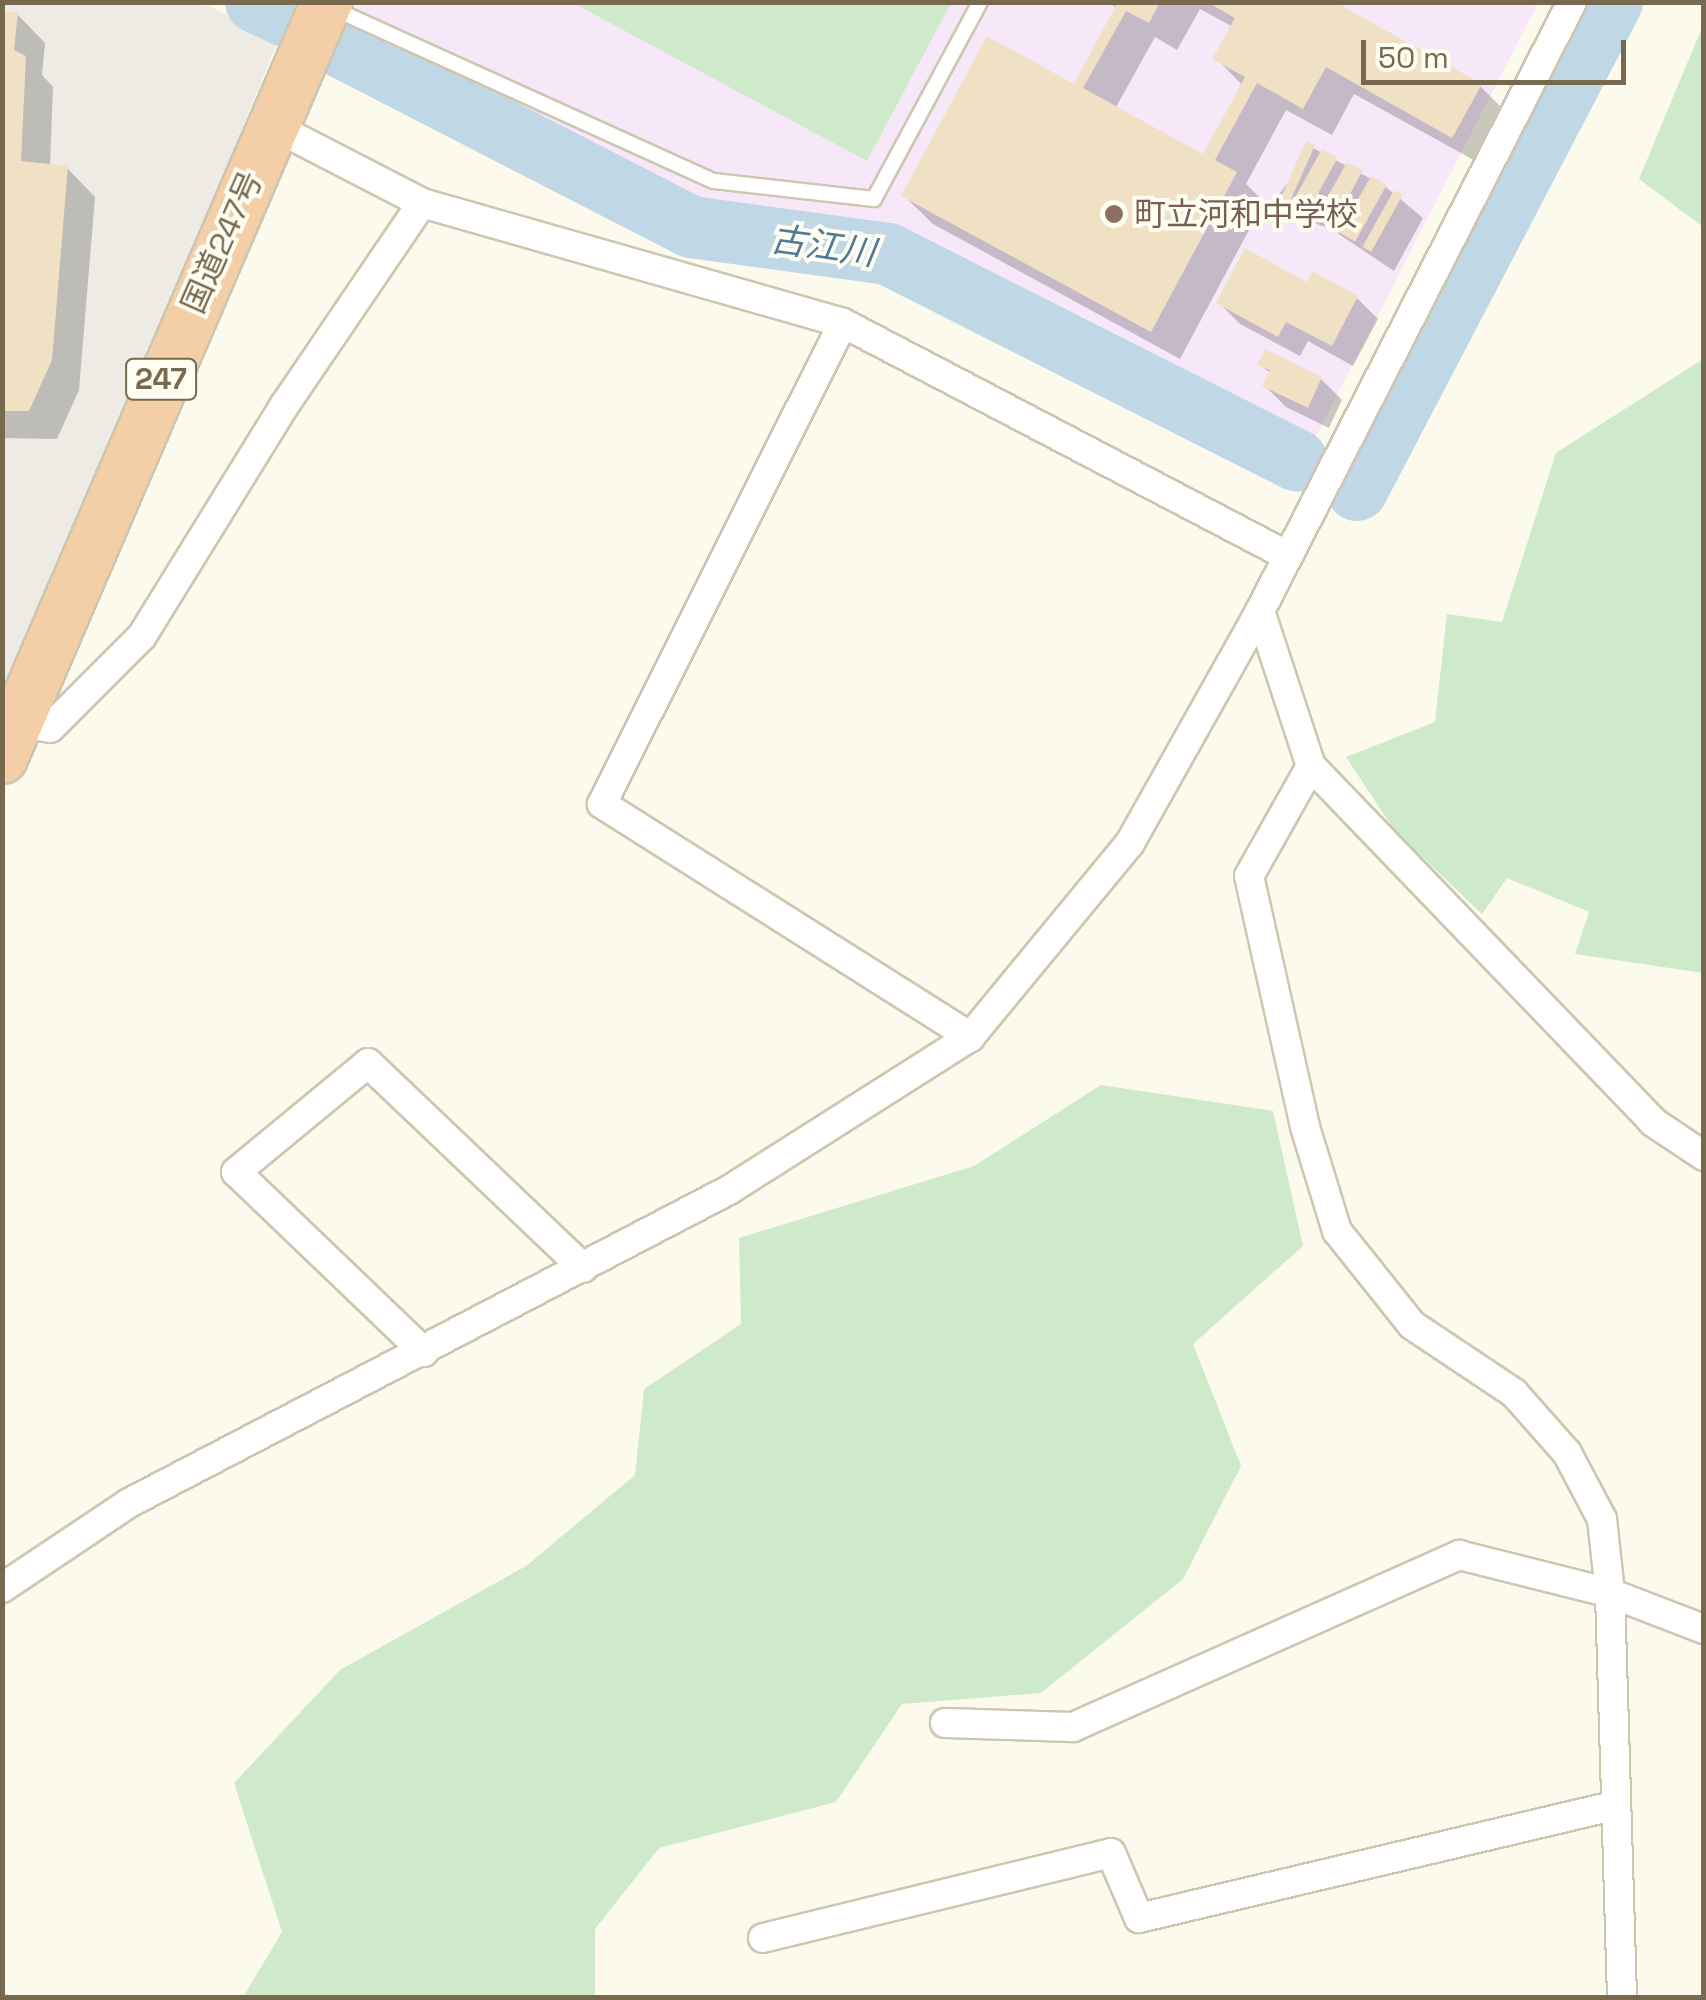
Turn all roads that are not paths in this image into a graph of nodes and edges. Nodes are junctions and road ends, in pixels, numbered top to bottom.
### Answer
1 (980, 2) edge
2 (1572, 2) edge
3 (324, 3) edge
4 (273, 126) junction
5 (422, 203) junction
6 (842, 323) junction
7 (1288, 556) junction
8 (1260, 611) junction
9 (9, 740) edge
10 (1312, 766) junction
11 (970, 1037) junction
12 (1704, 1156) edge
13 (583, 1268) junction
14 (424, 1352) junction
15 (2, 1588) edge
16 (1610, 1593) junction
17 (1704, 1629) edge
18 (945, 1724) dead end
19 (1614, 1806) junction
20 (763, 1938) dead end
21 (1622, 1998) edge

1 - 3 lane
2 - 7 street
3 - 4 highway, 国道247号 / 247
4 - 5 street
4 - 9 highway, 国道247号 / 247
5 - 6 street
5 - 9 street
6 - 7 street
6 - 11 street
7 - 8 street
8 - 10 street
8 - 11 street
10 - 12 street
10 - 16 street
11 - 13 street
13 - 14 street
13 - 14 street
14 - 15 street
16 - 17 street
16 - 18 street
16 - 19 street
19 - 20 street
19 - 21 street

